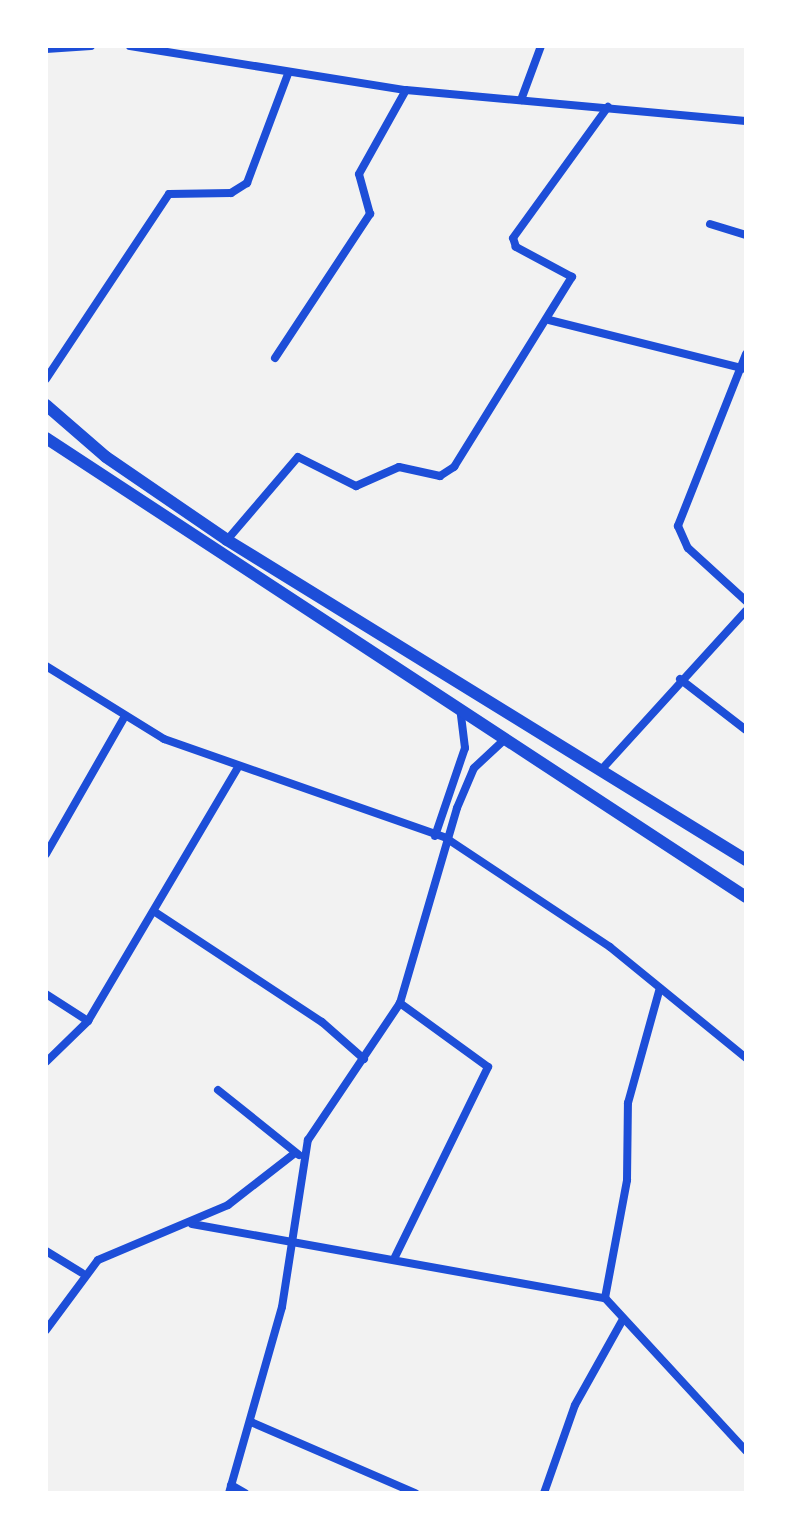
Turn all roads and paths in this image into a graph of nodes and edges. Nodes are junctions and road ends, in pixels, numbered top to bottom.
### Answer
1 (91, 46) edge
2 (130, 46) edge
3 (148, 46) edge
4 (541, 46) edge
5 (46, 49) edge
6 (288, 74) junction
7 (406, 90) junction
8 (521, 100) junction
9 (608, 107) junction
10 (746, 121) edge
11 (710, 224) dead end
12 (746, 235) edge
13 (549, 320) junction
14 (746, 354) edge
15 (275, 358) dead end
16 (744, 368) edge
17 (46, 379) edge
18 (46, 405) edge
19 (46, 438) edge
20 (227, 540) junction
21 (746, 601) edge
22 (746, 611) edge
23 (46, 666) edge
24 (680, 679) junction
25 (460, 710) junction
26 (124, 718) junction
27 (746, 730) edge
28 (503, 741) junction
29 (237, 769) junction
30 (602, 769) junction
31 (434, 833) junction
32 (446, 838) junction
33 (440, 852) junction
34 (46, 854) edge
35 (746, 860) edge
36 (746, 897) edge
37 (155, 912) junction
38 (660, 988) junction
39 (46, 994) edge
40 (400, 1003) junction
41 (88, 1021) junction
42 (746, 1058) edge
43 (364, 1059) junction
44 (46, 1062) edge
45 (218, 1090) dead end
46 (299, 1155) junction
47 (192, 1224) junction
48 (294, 1241) junction
49 (46, 1251) edge
50 (394, 1259) junction
51 (82, 1273) junction
52 (605, 1298) junction
53 (623, 1319) junction
54 (46, 1330) edge
55 (251, 1422) junction
56 (746, 1451) edge
57 (230, 1489) edge
58 (245, 1493) edge
59 (415, 1493) edge
60 (544, 1493) edge

1 - 5 street
2 - 3 street
3 - 6 street
4 - 8 street
6 - 7 street
6 - 17 street
7 - 8 street
7 - 15 street
8 - 9 street
9 - 10 street
9 - 13 street
11 - 12 street
13 - 16 street
13 - 20 street
14 - 16 street
16 - 21 street
18 - 20 highway
19 - 25 highway
20 - 30 highway
22 - 24 street
23 - 26 street
24 - 27 street
24 - 30 street
25 - 28 highway
25 - 31 street
26 - 29 street
26 - 34 street
28 - 32 street
28 - 36 highway
29 - 31 street
29 - 37 street
30 - 35 highway
31 - 32 street
31 - 33 street
32 - 33 street
32 - 38 street
33 - 40 street
37 - 41 street
37 - 43 street
38 - 42 street
38 - 52 street
39 - 41 street
40 - 43 street
40 - 50 street
41 - 44 street
43 - 46 street
45 - 46 street
46 - 47 street
46 - 48 street
47 - 48 street
47 - 51 street
48 - 50 street
48 - 55 street
49 - 51 street
50 - 52 street
51 - 54 street
52 - 53 street
53 - 56 street
53 - 60 street
55 - 57 street
55 - 59 street
57 - 58 street

